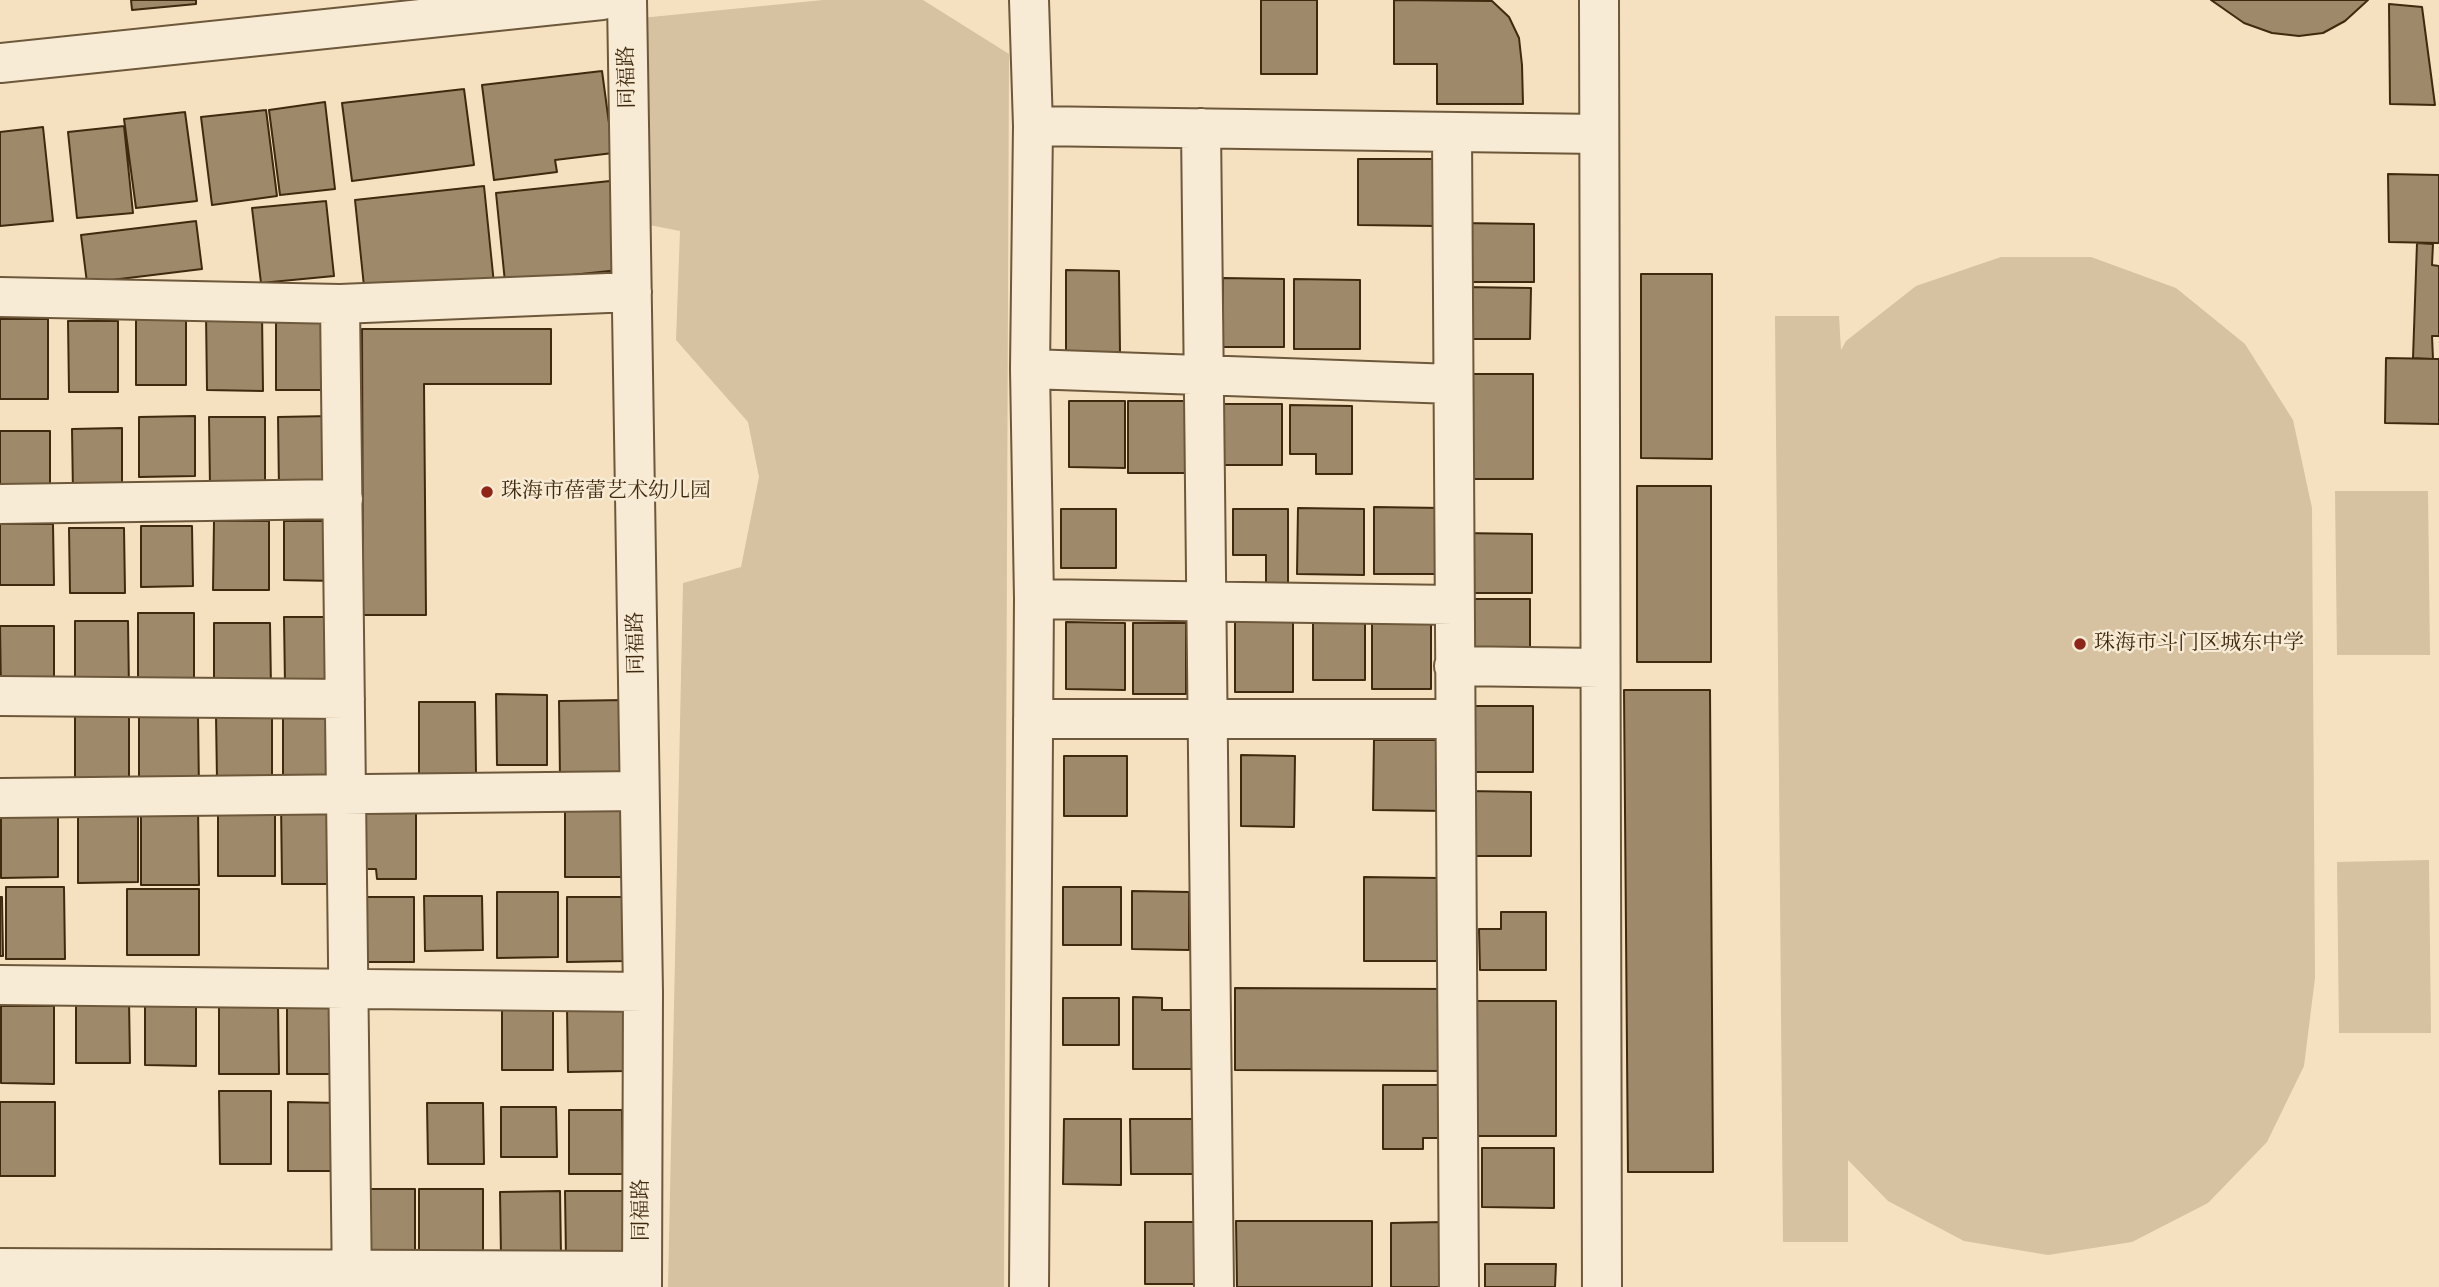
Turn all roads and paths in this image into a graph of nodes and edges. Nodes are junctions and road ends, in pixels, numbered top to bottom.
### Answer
1 (602, 0) edge
2 (627, 0) edge
3 (1029, 0) edge
4 (1599, 0) edge
5 (461, 7) edge
6 (0, 63) edge
7 (1033, 126) junction
8 (1201, 128) junction
9 (1452, 132) junction
10 (1599, 134) junction
11 (632, 292) junction
12 (0, 297) edge
13 (340, 304) junction
14 (1030, 369) junction
15 (1204, 376) junction
16 (1453, 384) junction
17 (343, 499) junction
18 (0, 504) edge
19 (1034, 599) junction
20 (1207, 601) junction
21 (1453, 605) junction
22 (1454, 666) junction
23 (1601, 668) junction
24 (0, 696) edge
25 (345, 699) junction
26 (1033, 719) junction
27 (1208, 719) junction
28 (1454, 719) junction
29 (639, 791) junction
30 (346, 793) junction
31 (0, 798) edge
32 (0, 985) edge
33 (349, 989) junction
34 (643, 992) junction
35 (0, 1268) edge
36 (352, 1278) edge
37 (642, 1279) edge
38 (1029, 1287) edge
39 (1214, 1287) edge
40 (1459, 1287) edge
41 (1602, 1287) edge

1 - 5 street
2 - 11 street, 同福路
3 - 7 street
4 - 10 street
5 - 6 street
7 - 8 street
7 - 14 street
8 - 9 street
8 - 15 street
9 - 10 street
9 - 16 street
10 - 23 street
11 - 13 street
11 - 29 street, 同福路
12 - 13 street
13 - 17 street
14 - 15 street
14 - 19 street
15 - 16 street
15 - 20 street
16 - 21 street
17 - 18 street
17 - 25 street
19 - 20 street
19 - 26 street
20 - 21 street
20 - 27 street
21 - 22 street
22 - 23 street
22 - 28 street
23 - 41 street
24 - 25 street
25 - 30 street
26 - 27 street
26 - 38 street
27 - 28 street
27 - 39 street
28 - 40 street
29 - 30 street
29 - 34 street, 同福路
30 - 31 street
30 - 33 street
32 - 33 street
33 - 34 street
33 - 36 street
34 - 37 street, 同福路
35 - 36 street
36 - 37 street

